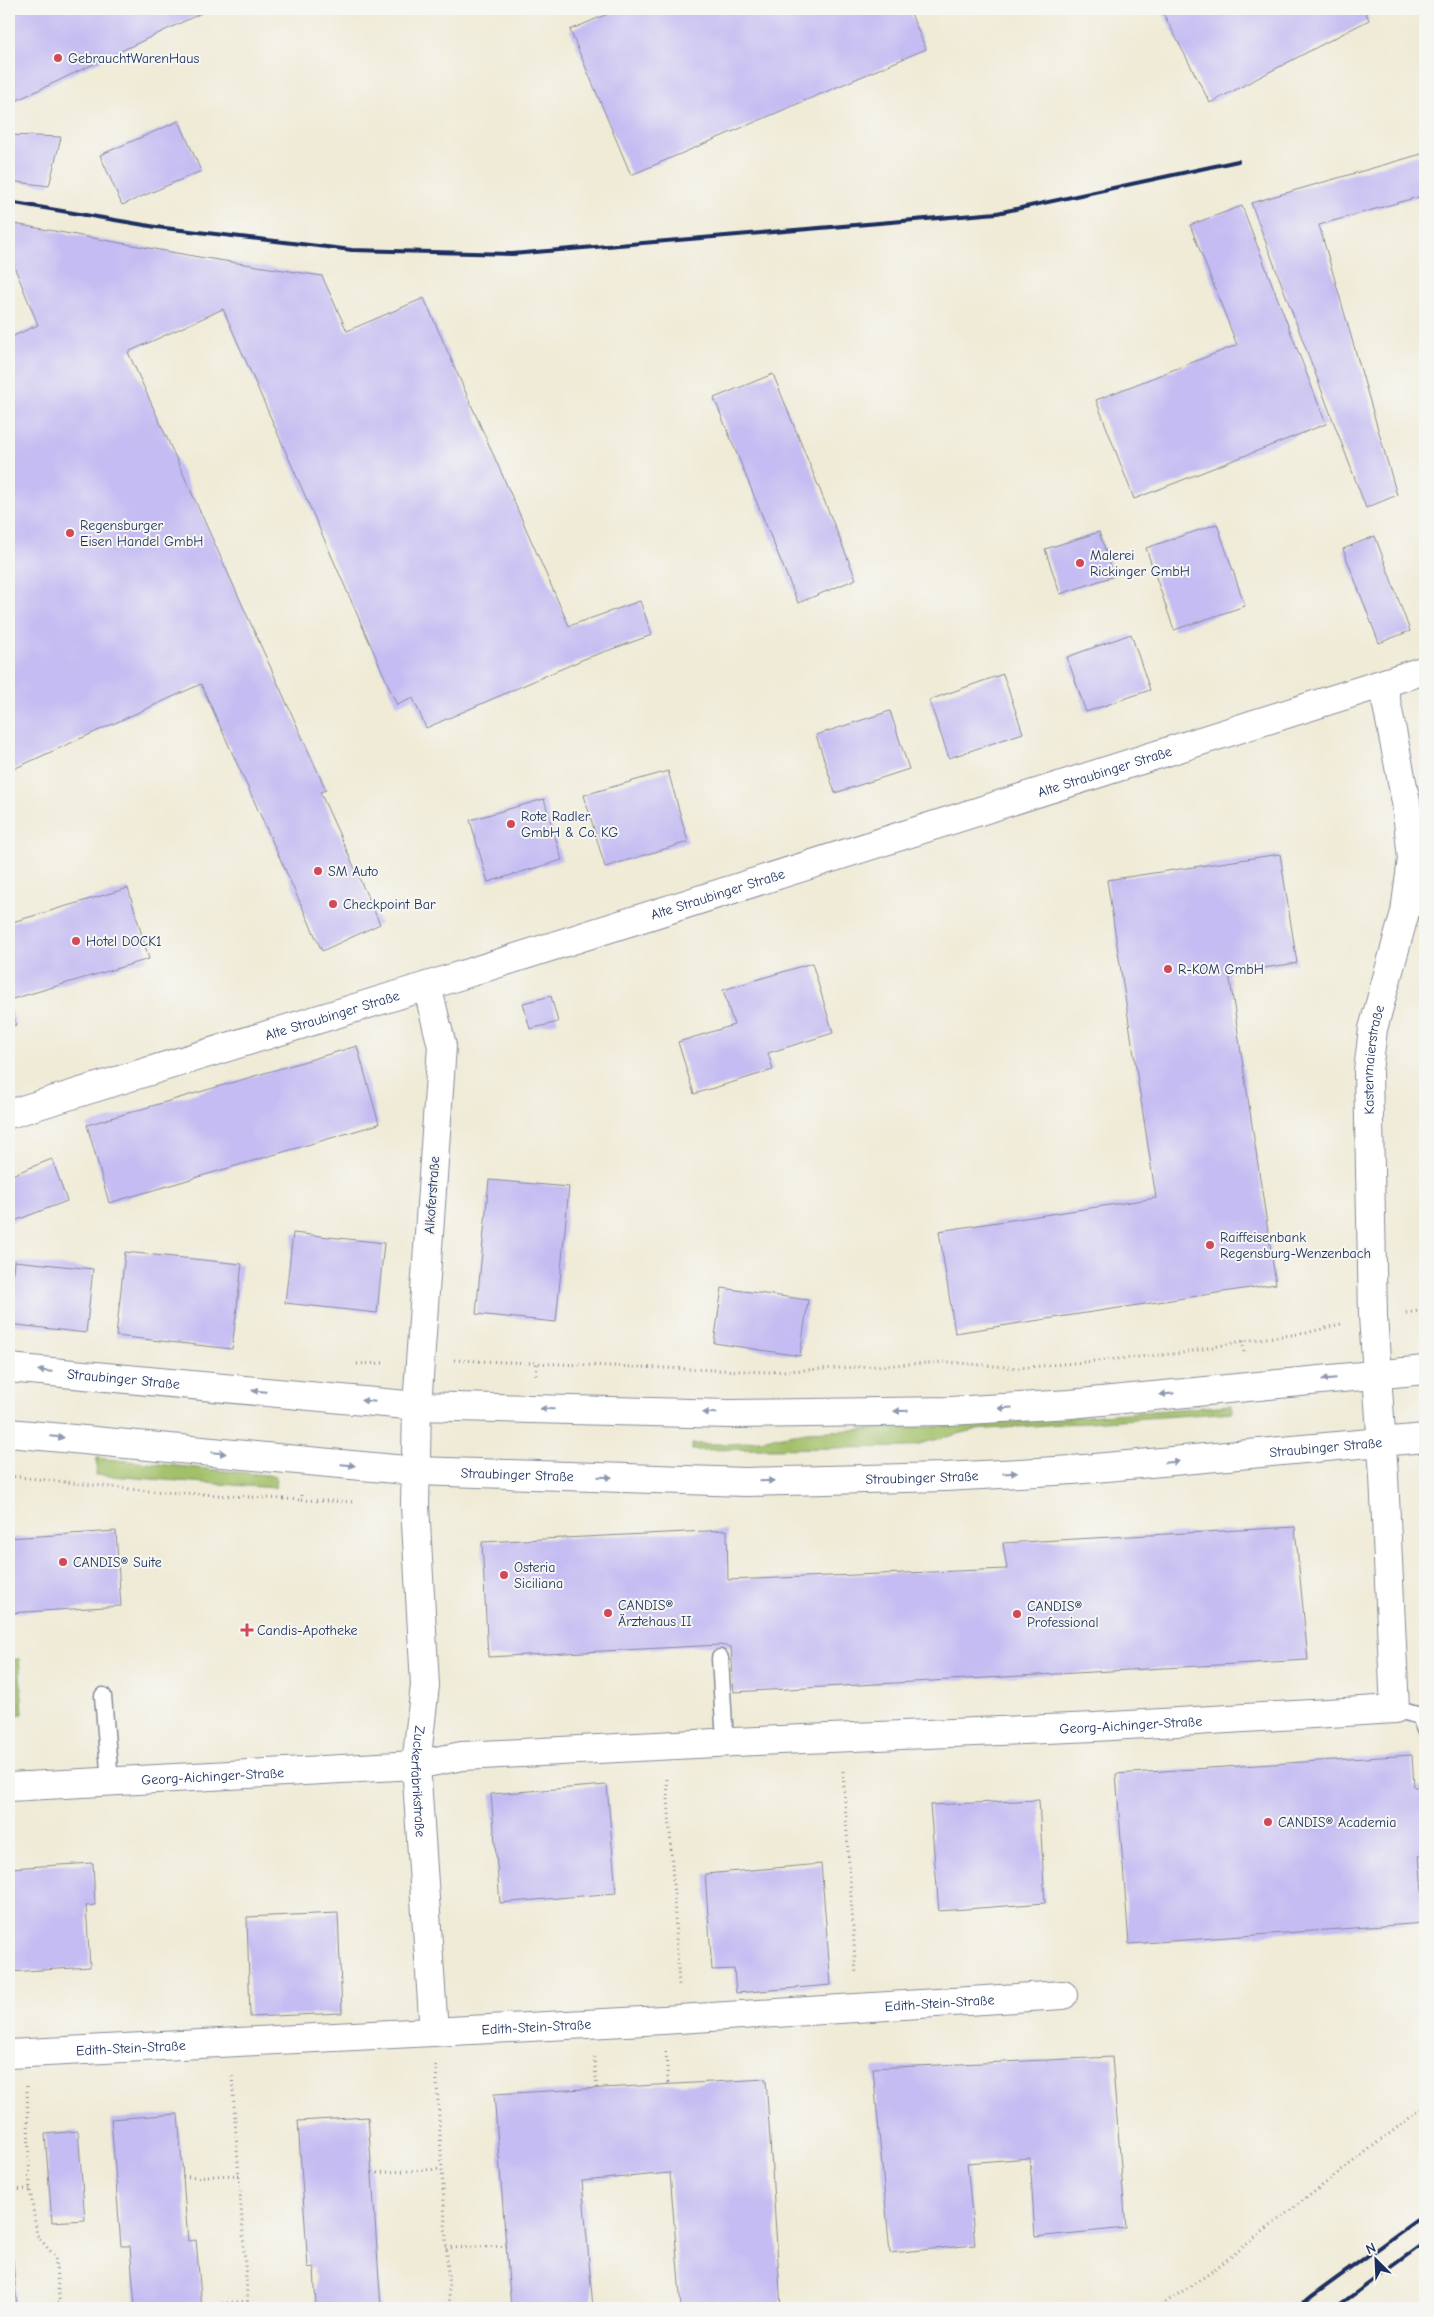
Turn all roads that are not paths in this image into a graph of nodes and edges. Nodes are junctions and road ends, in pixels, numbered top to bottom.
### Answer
1 (1425, 670) edge
2 (1383, 684) junction
3 (427, 986) junction
4 (9, 1114) edge
5 (9, 1368) edge
6 (1425, 1370) edge
7 (1377, 1374) junction
8 (417, 1406) junction
9 (9, 1433) edge
10 (1425, 1438) edge
11 (1381, 1443) junction
12 (416, 1471) junction
13 (720, 1658) dead end
14 (102, 1696) dead end
15 (1395, 1709) junction
16 (1425, 1730) edge
17 (724, 1742) junction
18 (416, 1765) junction
19 (110, 1782) junction
20 (9, 1787) edge
21 (1063, 1995) dead end
22 (434, 2032) junction
23 (17, 2054) edge

1 - 2 street, Alte Straubinger Straße
2 - 3 street, Alte Straubinger Straße
2 - 7 street, Kastenmaierstraße
3 - 4 street, Alte Straubinger Straße
3 - 8 street, Alkoferstraße
8 -> 5 street, Straubinger Straße
6 - 7 street, Straubinger Straße
7 -> 8 street, Straubinger Straße
7 - 11 street, Kastenmaierstraße
8 - 12 street
9 -> 12 street, Straubinger Straße
10 - 11 street, Straubinger Straße
12 -> 11 street, Straubinger Straße
11 - 15 street, Kastenmaierstraße
12 - 18 street, Zuckerfabrikstraße
13 - 17 lane
14 - 19 lane
15 - 16 lane
15 - 17 street, Georg-Aichinger-Straße
17 - 18 street, Georg-Aichinger-Straße
18 - 19 street, Georg-Aichinger-Straße
18 - 22 street, Zuckerfabrikstraße
19 - 20 street, Georg-Aichinger-Straße
21 - 22 street, Edith-Stein-Straße
22 - 23 street, Edith-Stein-Straße

